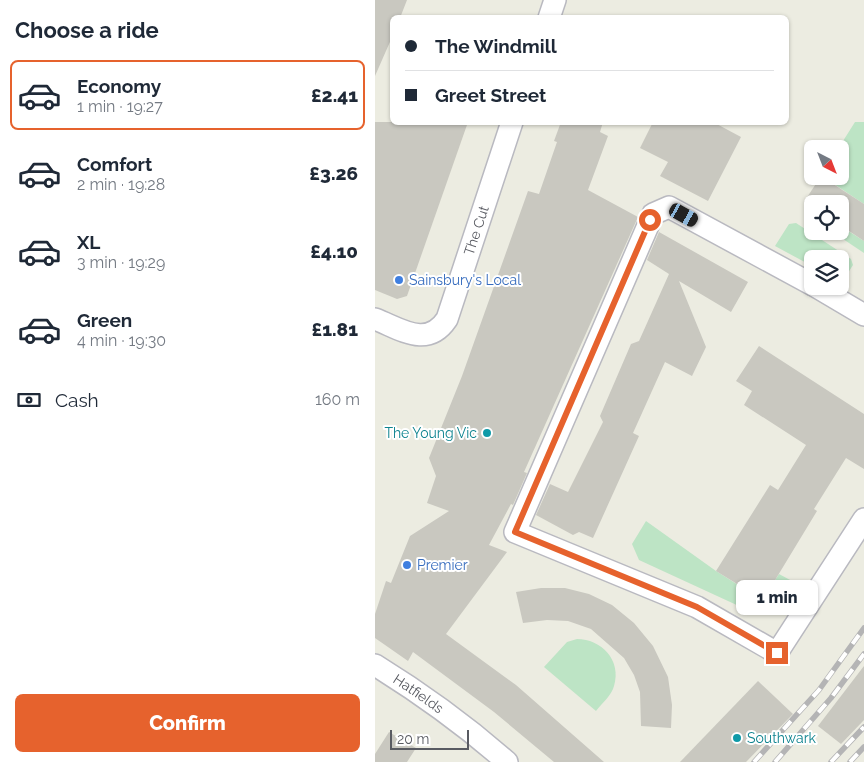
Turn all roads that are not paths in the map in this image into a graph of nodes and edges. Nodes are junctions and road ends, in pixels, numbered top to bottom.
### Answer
1 (555, 0) edge
2 (550, 15) edge
3 (511, 125) edge
4 (804, 281) edge
5 (830, 295) edge
6 (864, 314) edge
7 (375, 319) edge
8 (864, 519) edge
9 (375, 665) edge
10 (507, 762) edge

1 - 2 street
3 - 7 street, The Cut
4 - 8 street
5 - 6 street
9 - 10 street, Hatfields

